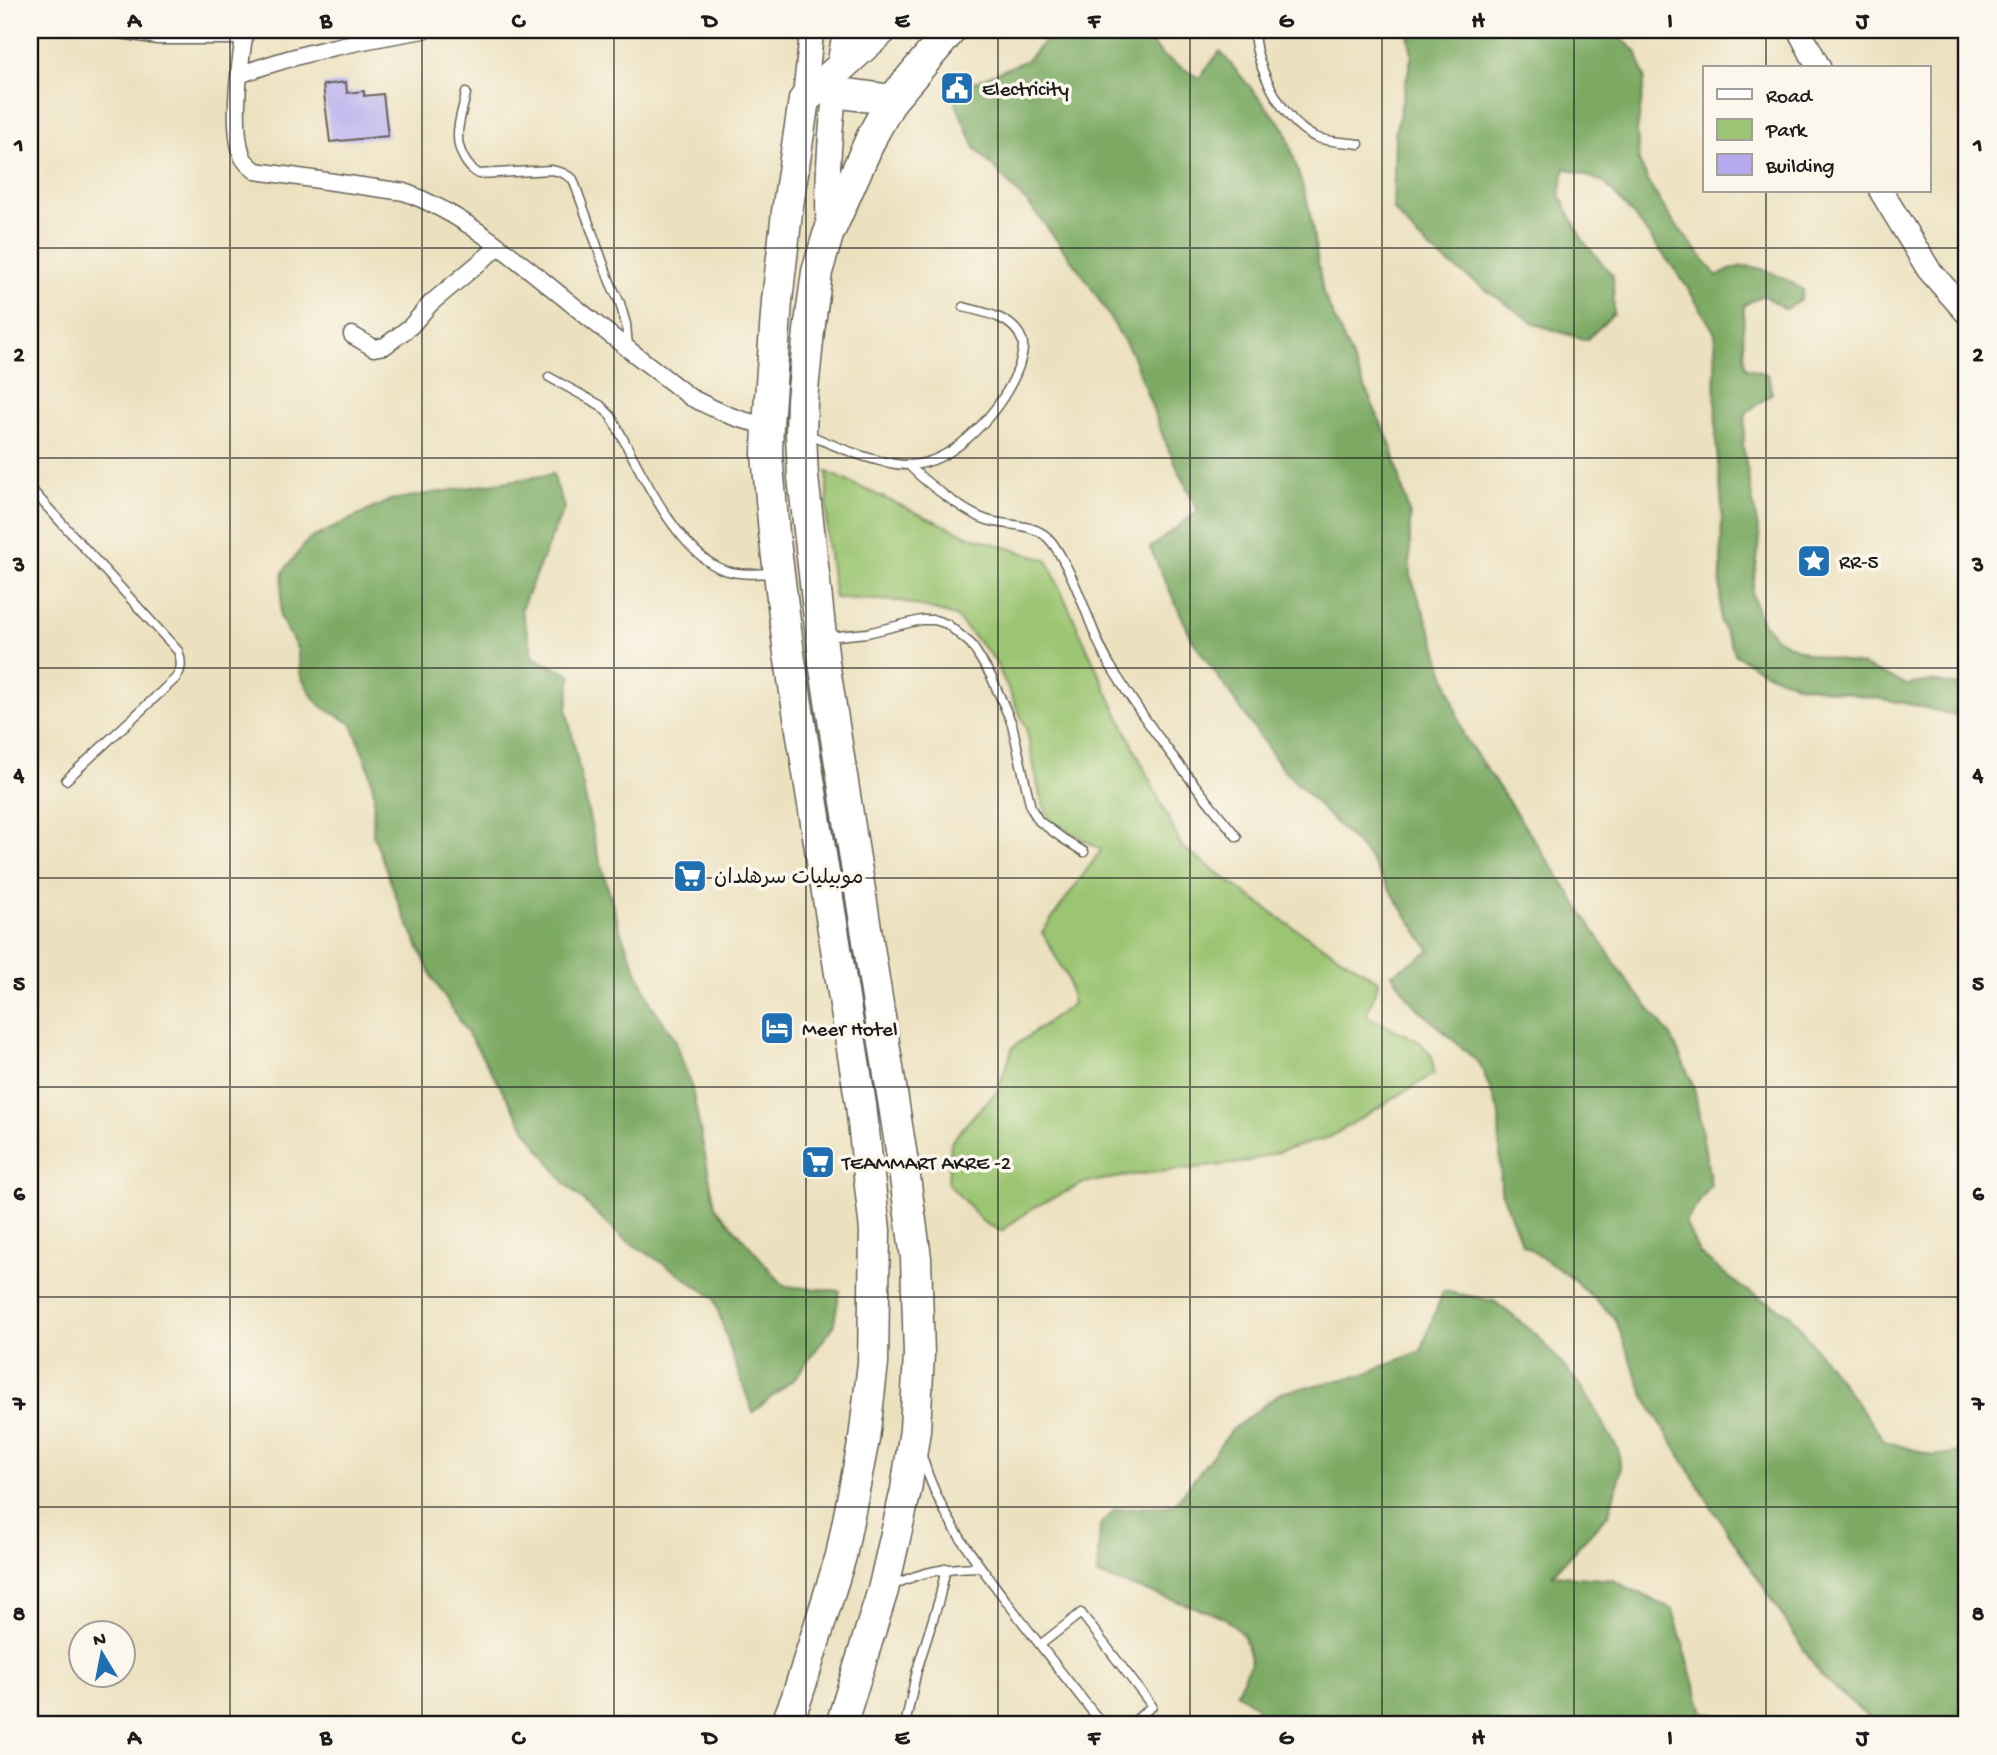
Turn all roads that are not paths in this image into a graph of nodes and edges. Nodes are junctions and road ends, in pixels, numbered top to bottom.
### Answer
1 (121, 30) edge
2 (424, 30) edge
3 (812, 30) edge
4 (845, 30) edge
5 (882, 30) edge
6 (951, 30) edge
7 (1254, 30) edge
8 (1799, 30) edge
9 (245, 33) edge
10 (1818, 66) edge
11 (239, 75) junction
12 (835, 82) junction
13 (466, 93) dead end
14 (804, 100) junction
15 (892, 100) junction
16 (1359, 144) dead end
17 (1882, 192) edge
18 (828, 234) junction
19 (498, 247) junction
20 (964, 307) dead end
21 (1967, 313) edge
22 (352, 335) dead end
23 (628, 349) junction
24 (549, 377) dead end
25 (768, 425) junction
26 (801, 431) junction
27 (909, 465) junction
28 (30, 488) edge
29 (779, 572) junction
30 (821, 637) junction
31 (66, 780) dead end
32 (1237, 837) dead end
33 (1084, 852) dead end
34 (915, 1430) junction
35 (980, 1567) junction
36 (946, 1568) junction
37 (883, 1590) junction
38 (1040, 1645) junction
39 (786, 1725) edge
40 (841, 1725) edge
41 (905, 1725) edge
42 (1103, 1725) edge
43 (1130, 1725) edge

1 - 9 street
2 - 11 street
3 - 14 street
4 - 12 street
5 - 12 highway
6 - 15 highway
7 - 16 lane
8 - 10 street
9 - 11 street
11 - 19 street
12 - 14 highway
12 - 15 highway
12 - 18 street
13 - 23 lane
14 - 25 highway
15 - 18 highway
17 - 21 street
18 - 26 highway
19 - 22 street
19 - 23 street
20 - 27 lane
23 - 25 street
24 - 29 lane
25 - 29 highway
26 - 27 lane
26 - 30 highway
27 - 32 lane
28 - 31 lane
29 - 39 highway
30 - 33 lane
30 - 34 highway
34 - 35 lane
34 - 37 highway
35 - 36 lane
35 - 38 lane
36 - 37 lane
36 - 41 lane
37 - 40 highway
38 - 42 lane
38 - 43 lane

